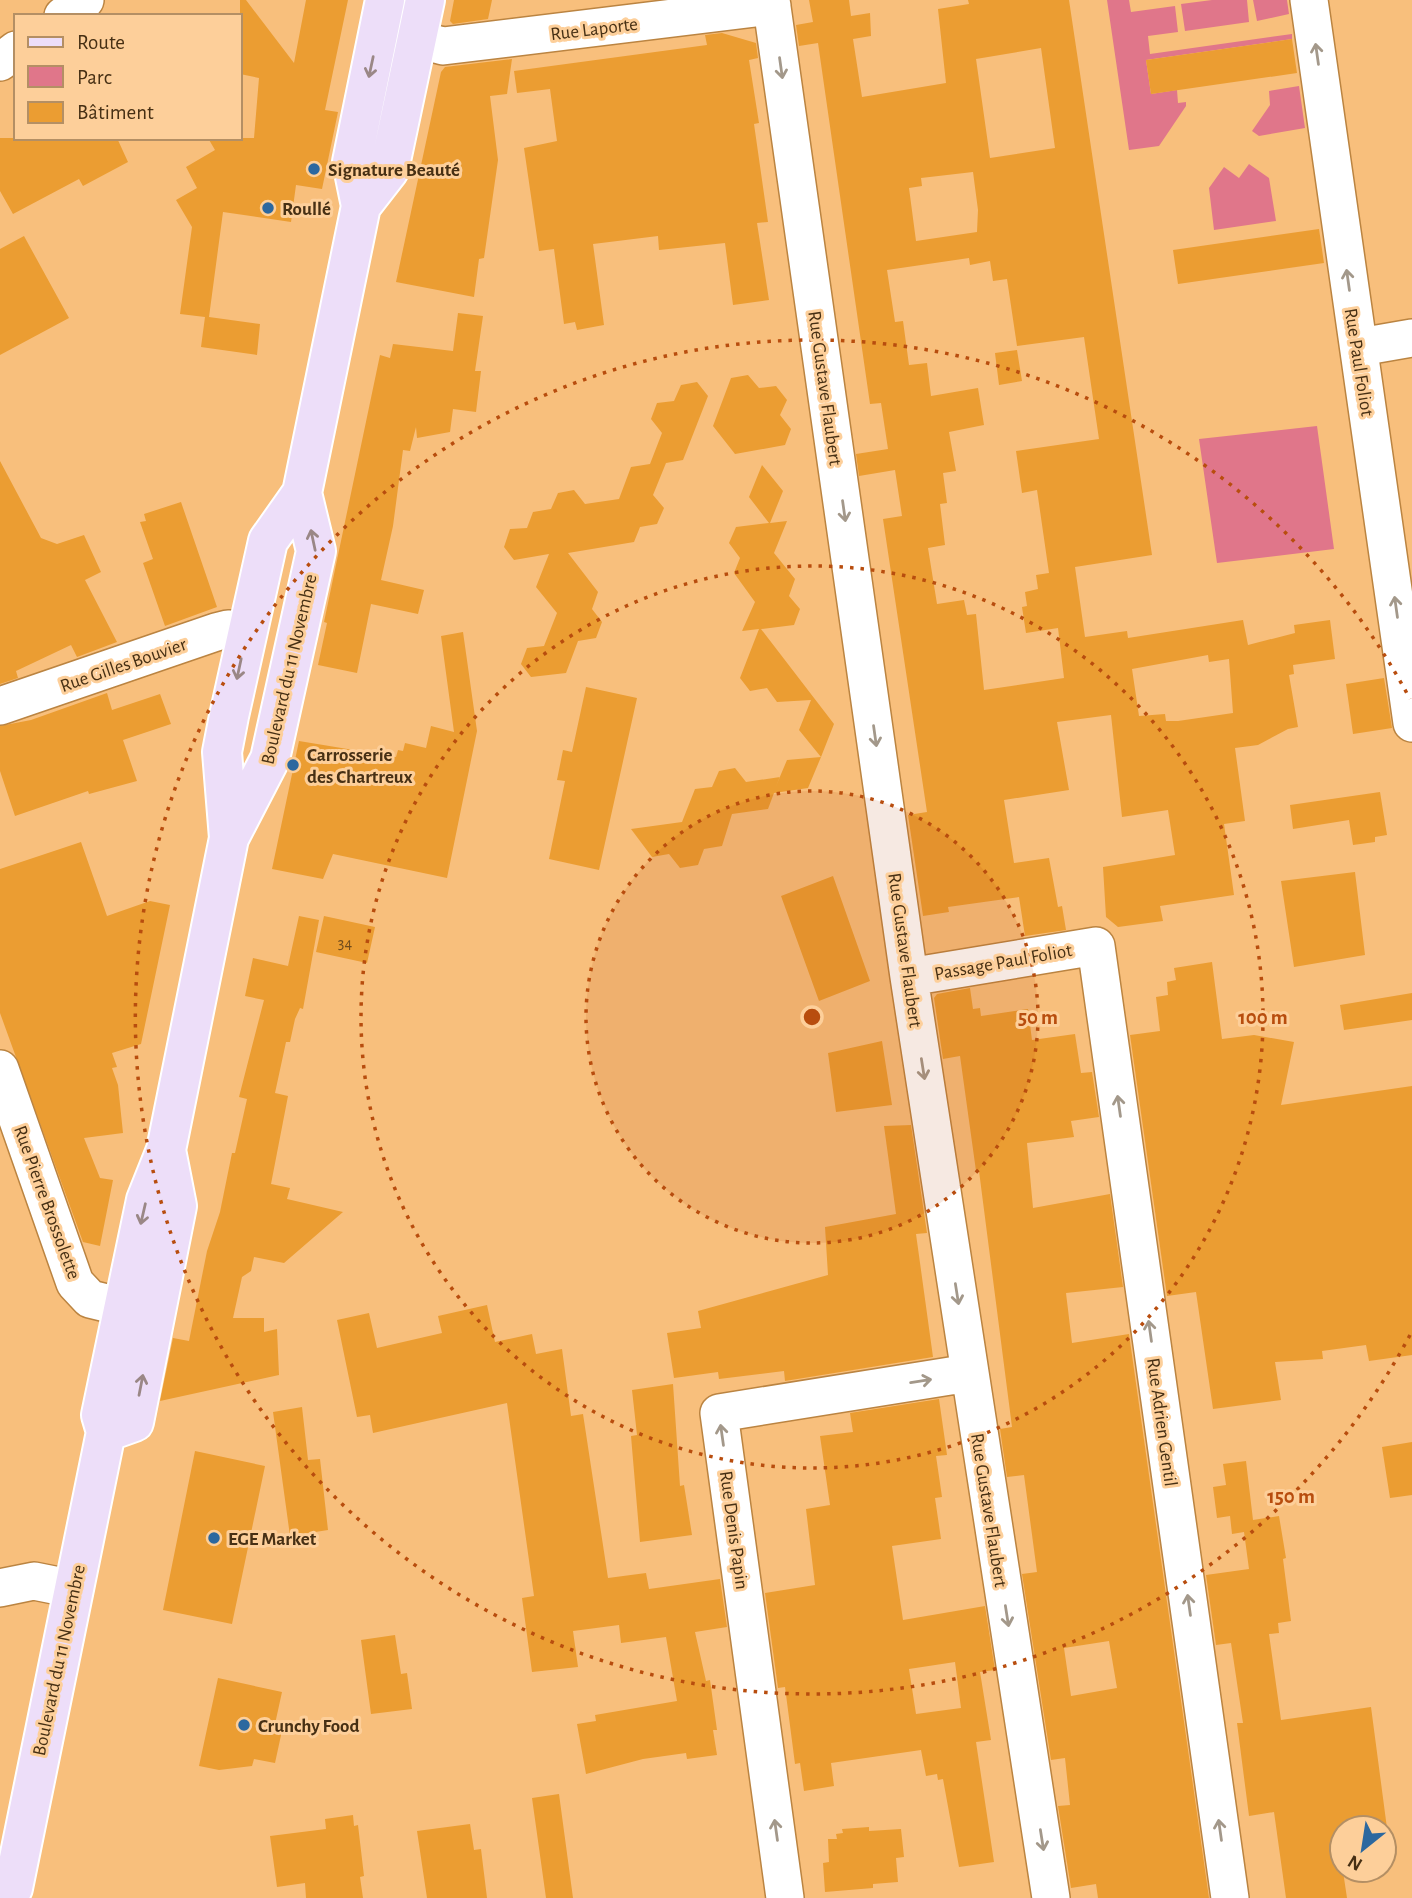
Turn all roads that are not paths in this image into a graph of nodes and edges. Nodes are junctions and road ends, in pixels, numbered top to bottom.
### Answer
1 (85, 0) edge
2 (385, 0) edge
3 (425, 0) edge
4 (1309, 0) edge
5 (772, 3) edge
6 (66, 14) edge
7 (417, 38) junction
8 (361, 206) junction
9 (1412, 338) edge
10 (1360, 347) junction
11 (302, 493) junction
12 (247, 631) junction
13 (0, 706) edge
14 (1412, 723) edge
15 (229, 838) junction
16 (1096, 946) joint
17 (909, 977) junction
18 (0, 1069) edge
19 (166, 1150) junction
20 (123, 1307) junction
21 (969, 1373) junction
22 (106, 1432) junction
23 (0, 1588) edge
24 (74, 1589) junction
25 (12, 1895) edge
26 (785, 1898) edge
27 (1051, 1898) edge
28 (1230, 1898) edge

1 - 6 street
2 -> 8 main road, Boulevard du 11 Novembre
3 - 7 main road, Boulevard du 11 Novembre
10 -> 4 street, Rue Paul Foliot
5 - 7 street, Rue Laporte
5 -> 17 street, Rue Gustave Flaubert
7 - 8 main road, Boulevard du 11 Novembre
8 - 11 main road, Boulevard du 11 Novembre
9 - 10 street
14 -> 10 street, Rue Paul Foliot
11 - 12 main road, Boulevard du 11 Novembre
15 -> 11 main road, Boulevard du 11 Novembre
12 - 13 street, Rue Gilles Bouvier
12 -> 15 main road, Boulevard du 11 Novembre
15 - 19 main road, Boulevard du 11 Novembre
16 - 17 street, Passage Paul Foliot
28 -> 16 street, Rue Adrien Gentil
17 -> 21 street, Rue Gustave Flaubert
18 - 20 street, Rue Pierre Brossolette
19 -> 20 main road, Boulevard du 11 Novembre
22 -> 19 main road, Boulevard du 11 Novembre
20 - 22 main road, Boulevard du 11 Novembre
26 -> 21 street, Rue Denis Papin
21 -> 27 street, Rue Gustave Flaubert
22 - 24 main road, Boulevard du 11 Novembre
23 - 24 street
24 - 25 main road, Boulevard du 11 Novembre

